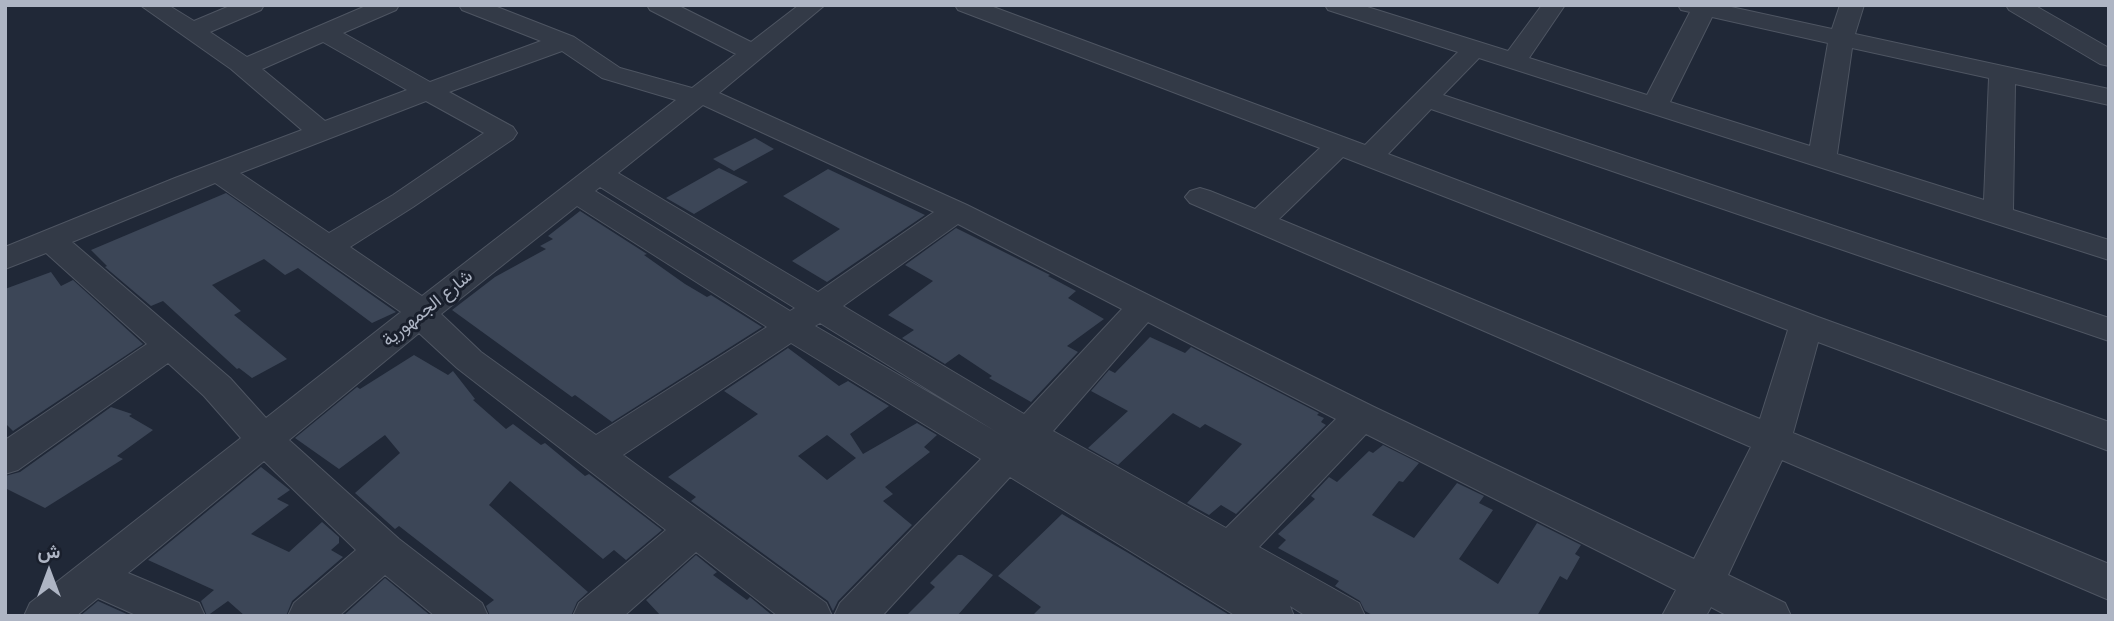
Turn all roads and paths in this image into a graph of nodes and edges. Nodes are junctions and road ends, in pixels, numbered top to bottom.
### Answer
1 (150, 5) edge
2 (253, 5) edge
3 (388, 5) edge
4 (470, 5) edge
5 (657, 5) edge
6 (814, 5) edge
7 (965, 5) edge
8 (1336, 5) edge
9 (1553, 5) edge
10 (1852, 5) edge
11 (2017, 5) edge
12 (1700, 6) edge
13 (1404, 15) edge
14 (192, 30) junction
15 (324, 33) junction
16 (1841, 39) junction
17 (565, 42) junction
18 (1474, 49) junction
19 (754, 53) junction
20 (2109, 60) edge
21 (1514, 61) junction
22 (245, 66) junction
23 (2002, 74) junction
24 (429, 91) junction
25 (701, 96) junction
26 (2109, 97) edge
27 (1425, 98) junction
28 (1654, 107) junction
29 (322, 133) junction
30 (1338, 146) junction
31 (1369, 157) junction
32 (1822, 158) junction
33 (219, 172) junction
34 (588, 183) junction
35 (1200, 197) dead end
36 (956, 211) junction
37 (1998, 214) junction
38 (1258, 223) junction
39 (50, 240) junction
40 (328, 247) junction
41 (2109, 250) edge
42 (5, 259) edge
43 (1143, 306) junction
44 (423, 312) junction
45 (804, 318) junction
46 (1806, 325) junction
47 (2109, 330) edge
48 (169, 345) junction
49 (1361, 416) junction
50 (2109, 437) edge
51 (265, 440) junction
52 (1772, 442) junction
53 (1017, 445) junction
54 (9, 451) edge
55 (594, 455) junction
56 (694, 530) junction
57 (1230, 550) junction
58 (384, 551) junction
59 (94, 578) junction
60 (2109, 583) edge
61 (1693, 599) edge
62 (46, 616) edge
63 (184, 616) edge
64 (309, 616) edge
65 (467, 616) edge
66 (594, 616) edge
67 (811, 616) edge
68 (855, 616) edge
69 (1273, 616) edge
70 (1344, 616) edge
71 (1770, 616) edge

1 - 14 street
2 - 14 street
3 - 15 street
4 - 17 street
5 - 19 street
6 - 19 street, شارع الجمهورية
7 - 30 street
8 - 13 street
9 - 21 street
10 - 16 street
11 - 20 street
12 - 16 street
12 - 28 street
13 - 18 street
14 - 22 street
15 - 22 street
15 - 24 street
16 - 23 street
16 - 32 street
17 - 24 street
17 - 25 street
18 - 21 street
18 - 27 street
19 - 25 street, شارع الجمهورية
21 - 28 street
22 - 29 street
23 - 26 street
23 - 37 street
24 - 29 street
24 - 40 street
25 - 34 street, شارع الجمهورية
25 - 36 street
27 - 31 street
27 - 47 street
28 - 32 street
29 - 33 street
30 - 31 street
30 - 38 street
31 - 46 street
32 - 37 street
33 - 39 street
33 - 40 street
34 - 44 street, شارع الجمهورية
34 - 45 street
35 - 38 street
36 - 43 street
36 - 45 street
37 - 41 street
38 - 52 street
39 - 42 street
39 - 48 street
40 - 44 street
43 - 49 street
43 - 53 street
44 - 51 street, شارع الجمهورية
44 - 55 street
45 - 53 street
45 - 55 street
46 - 50 street
46 - 52 street
48 - 51 street
48 - 54 street
49 - 57 street
49 - 61 street
51 - 58 street
51 - 59 street, شارع الجمهورية
52 - 60 street
52 - 61 street
53 - 57 street
53 - 68 street
53 - 69 street
55 - 56 street
56 - 66 street
56 - 67 street
57 - 70 street
58 - 64 street
58 - 65 street
59 - 62 street, شارع الجمهورية
59 - 63 street
61 - 71 street

